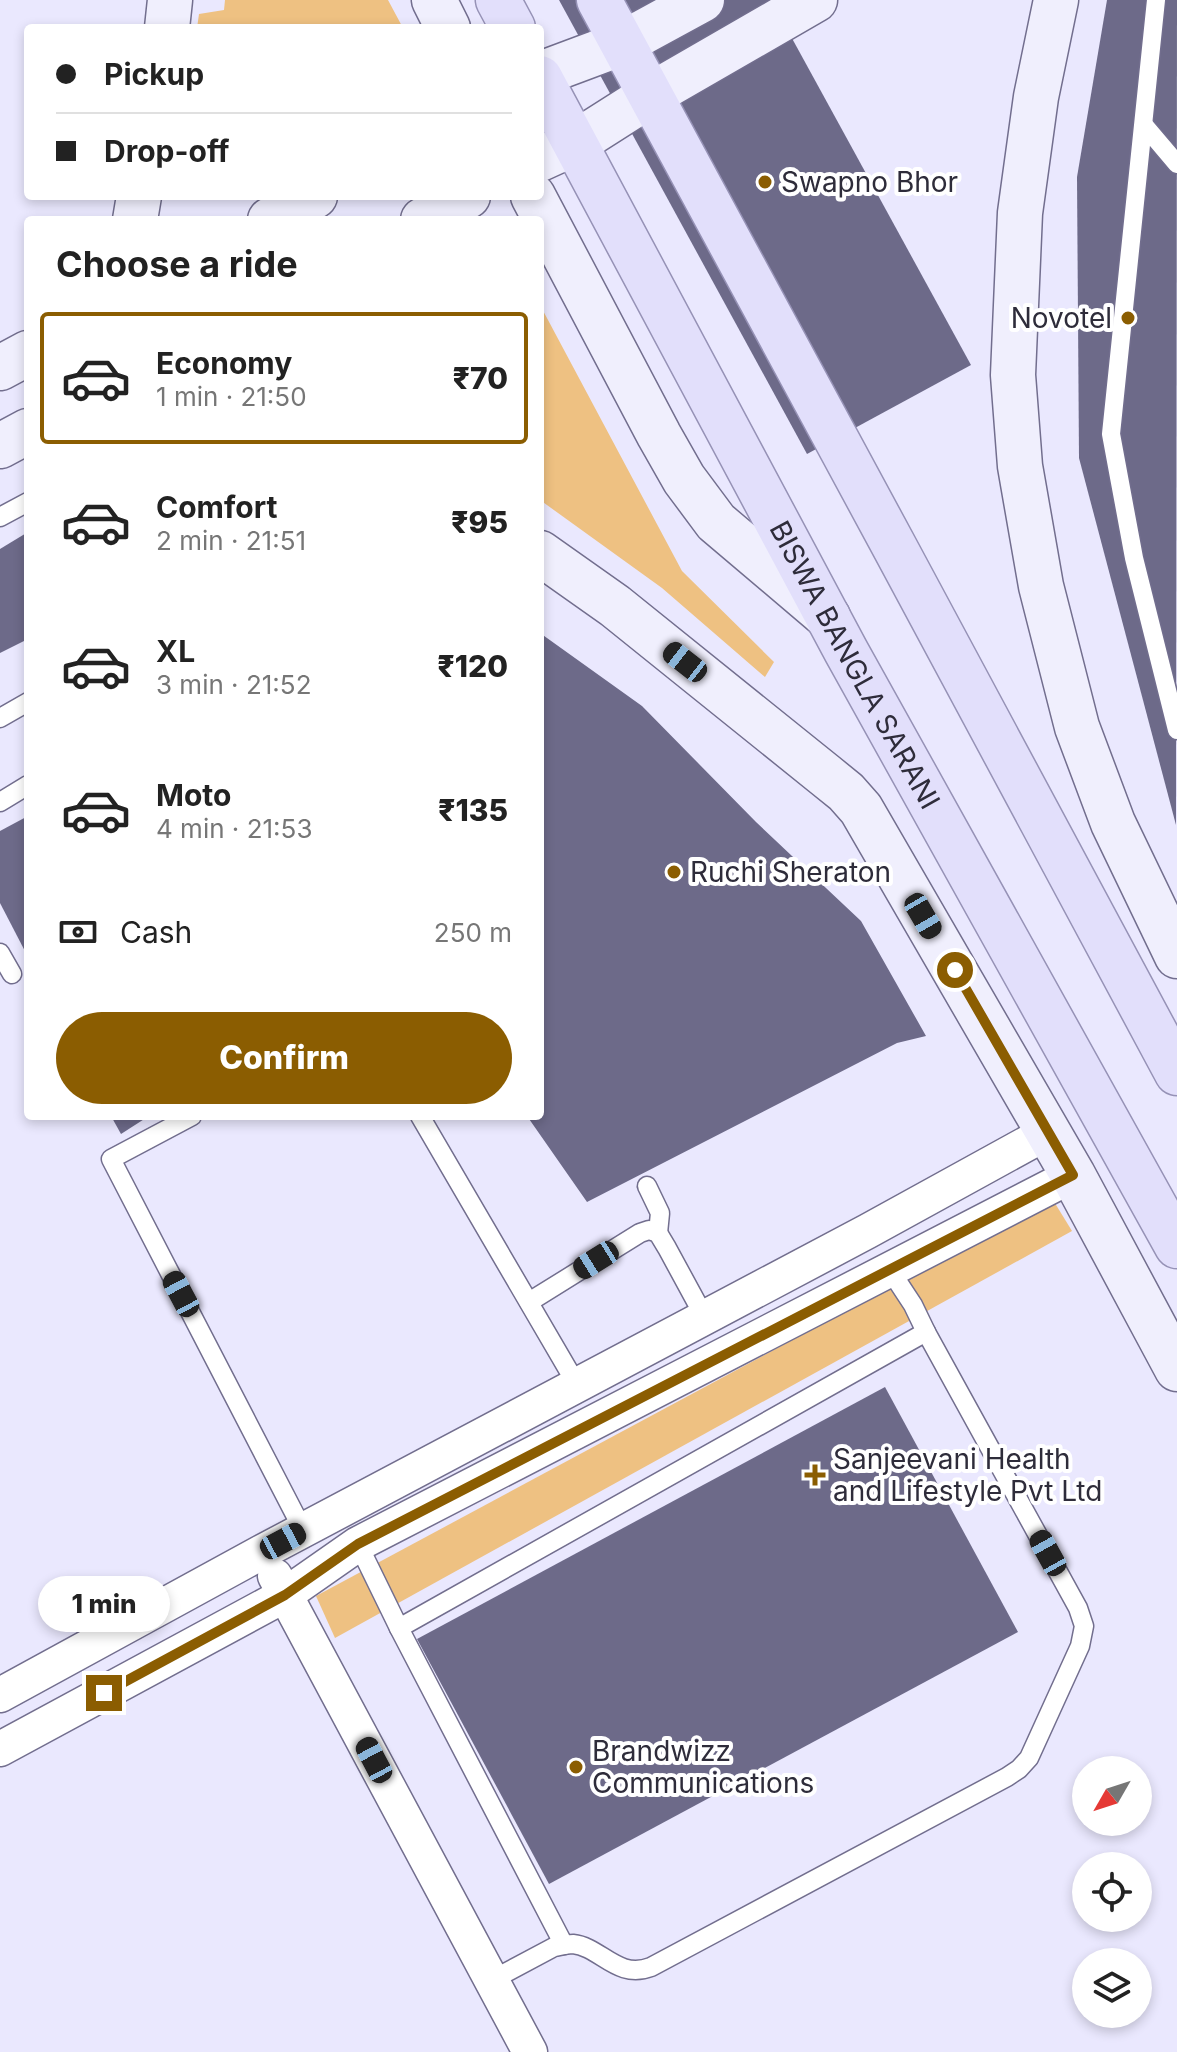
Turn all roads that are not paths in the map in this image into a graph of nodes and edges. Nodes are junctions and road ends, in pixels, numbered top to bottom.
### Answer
1 (170, 0) edge
2 (434, 0) edge
3 (498, 0) edge
4 (599, 0) edge
5 (702, 0) edge
6 (815, 0) edge
7 (1056, 0) edge
8 (1161, 1) edge
9 (167, 24) edge
10 (446, 24) edge
11 (511, 24) edge
12 (623, 43) junction
13 (544, 74) edge
14 (544, 94) edge
15 (652, 94) junction
16 (1144, 125) junction
17 (557, 151) edge
18 (1177, 164) edge
19 (308, 200) edge
20 (460, 200) edge
21 (278, 216) edge
22 (430, 216) edge
23 (544, 217) edge
24 (24, 355) edge
25 (0, 368) edge
26 (24, 433) edge
27 (0, 446) edge
28 (24, 504) edge
29 (0, 517) edge
30 (544, 556) edge
31 (828, 617) junction
32 (24, 704) edge
33 (0, 718) edge
34 (1177, 730) edge
35 (24, 787) edge
36 (0, 802) edge
37 (0, 953) edge
38 (1177, 956) edge
39 (12, 974) dead end
40 (1177, 1073) edge
41 (184, 1120) edge
42 (422, 1120) edge
43 (1048, 1132) junction
44 (1073, 1175) junction
45 (647, 1186) dead end
46 (658, 1233) junction
47 (1177, 1246) edge
48 (890, 1270) junction
49 (529, 1302) junction
50 (705, 1318) junction
51 (926, 1332) junction
52 (1177, 1369) edge
53 (577, 1385) junction
54 (303, 1530) junction
55 (358, 1544) junction
56 (262, 1552) junction
57 (285, 1595) junction
58 (399, 1628) junction
59 (0, 1695) edge
60 (0, 1749) edge
61 (564, 1945) junction
62 (492, 1980) junction
63 (530, 2052) edge

1 - 9 street
2 - 10 street
3 - 11 main road
4 - 12 main road
5 - 12 street
6 - 15 street
7 - 38 street
8 - 16 lane
12 - 13 street
12 - 15 main road
14 - 17 main road, BISWA BANGLA SARANI
15 - 17 street
15 - 40 main road
16 - 18 lane
16 - 34 lane
17 - 31 main road, BISWA BANGLA SARANI
19 - 21 street
20 - 22 street
23 - 31 street
24 - 25 street
26 - 27 street
28 - 29 lane
30 - 43 street
31 - 47 main road, BISWA BANGLA SARANI
32 - 33 lane
35 - 36 lane
37 - 39 lane
41 - 54 lane
42 - 49 lane
43 - 44 street
43 - 50 street
44 - 48 street
44 - 52 street
45 - 46 lane
46 - 49 lane
46 - 50 lane
48 - 51 lane
48 - 55 street
49 - 53 lane
50 - 53 street
51 - 58 lane
51 - 61 lane
53 - 54 street
54 - 56 street
55 - 57 street
55 - 58 lane
56 - 57 street
56 - 59 street
57 - 60 street
57 - 62 street
58 - 61 lane
61 - 62 lane
62 - 63 street

